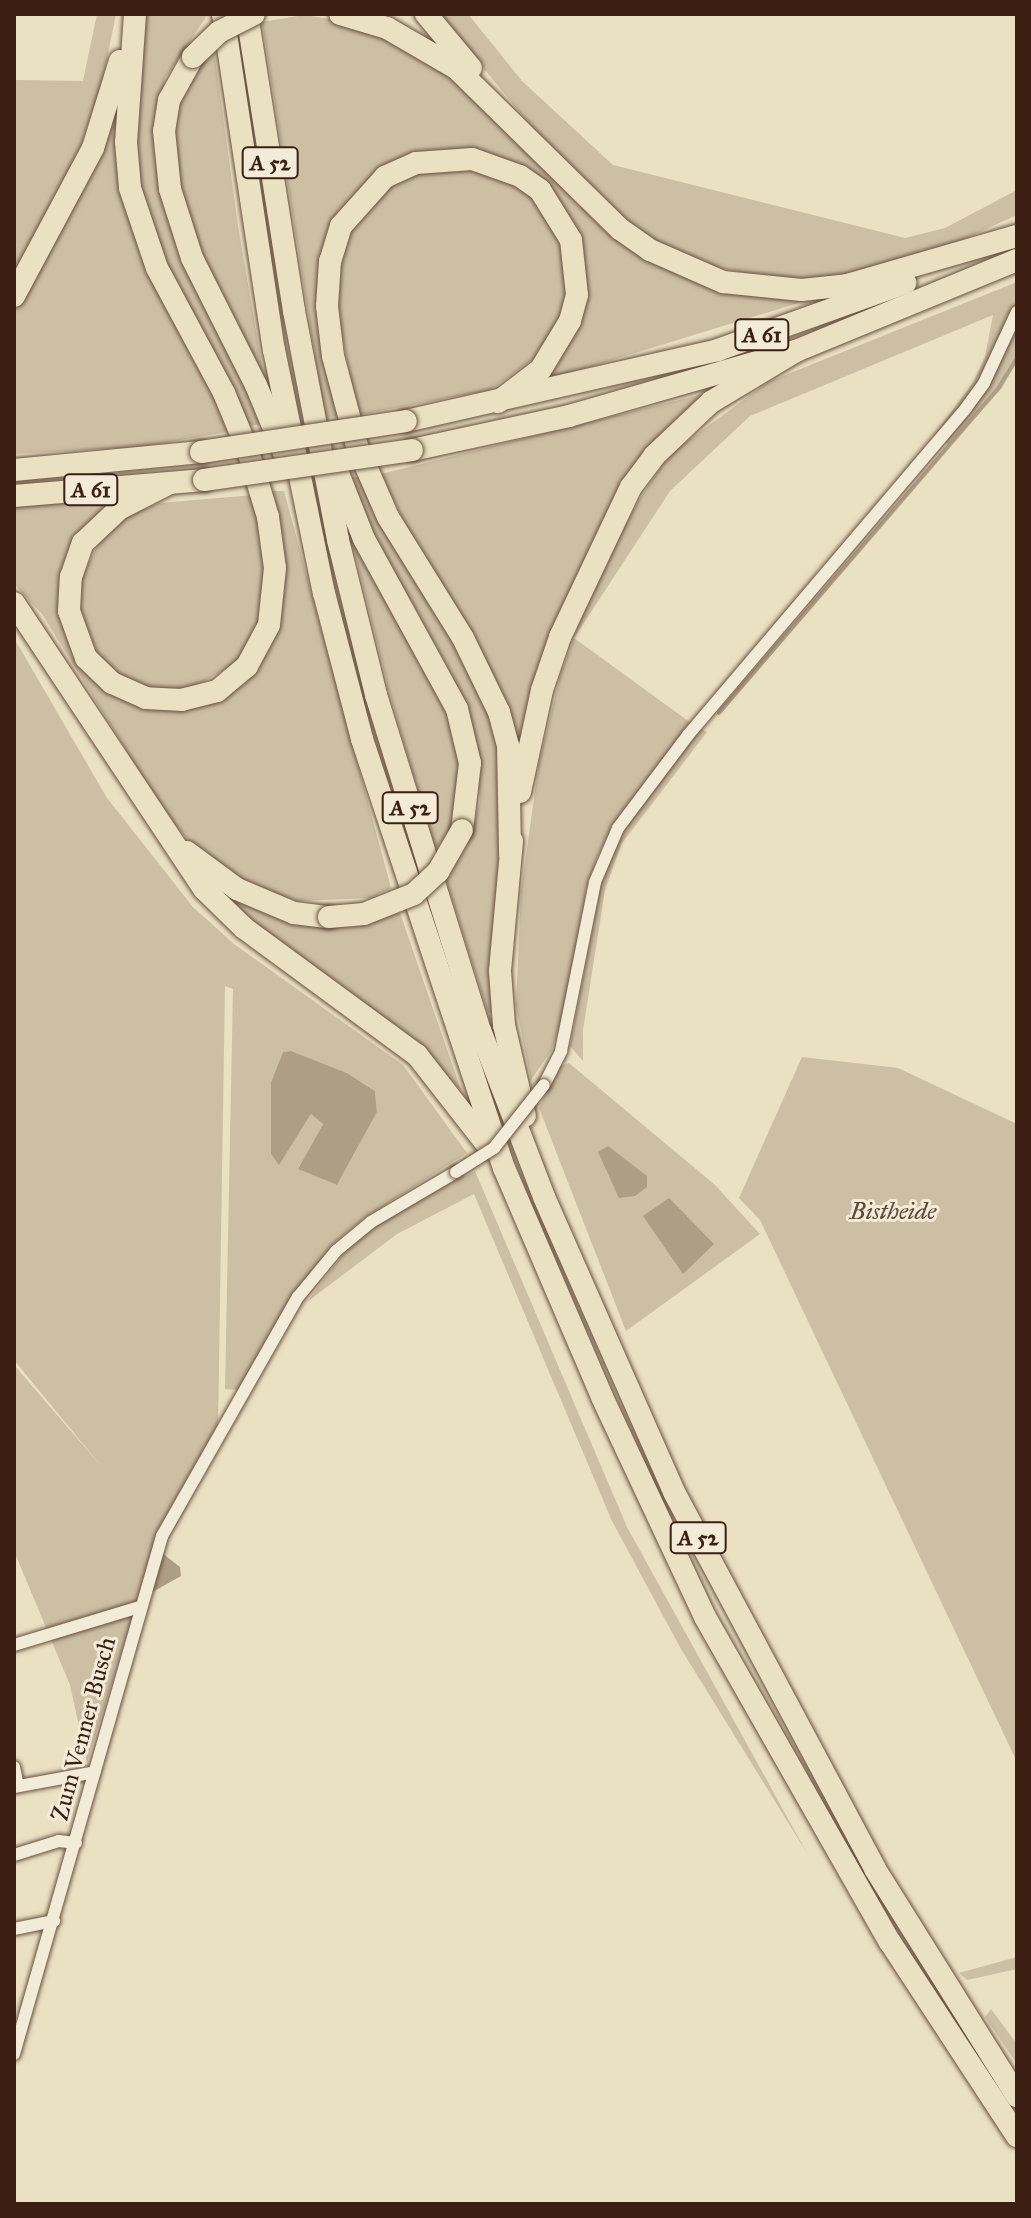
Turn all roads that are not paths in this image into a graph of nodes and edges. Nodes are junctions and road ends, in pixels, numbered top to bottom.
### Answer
1 (134, 14) edge
2 (223, 14) edge
3 (247, 14) edge
4 (254, 14) edge
5 (340, 14) edge
6 (426, 14) edge
7 (525, 134) junction
8 (1017, 237) edge
9 (1017, 260) edge
10 (14, 296) edge
11 (1017, 312) edge
12 (796, 351) junction
13 (498, 402) junction
14 (313, 409) junction
15 (14, 470) edge
16 (168, 484) junction
17 (14, 496) edge
18 (306, 510) junction
19 (14, 603) edge
20 (162, 831) junction
21 (510, 854) junction
22 (504, 1168) junction
23 (544, 1197) junction
24 (140, 1607) junction
25 (14, 1645) edge
26 (14, 1767) edge
27 (95, 1772) junction
28 (16, 1786) edge
29 (76, 1843) junction
30 (14, 1855) edge
31 (54, 1921) junction
32 (14, 1929) edge
33 (14, 2054) edge
34 (1017, 2096) edge
35 (1017, 2136) edge

1 - 10 highway
1 - 16 highway
2 - 18 highway, A 52
3 - 14 highway, A 52
4 - 18 highway, bridge
5 - 7 highway
6 - 7 highway
7 - 8 highway
8 - 13 highway, A 61
9 - 12 highway, A 61
11 - 24 street, Zum Venner Busch, bridge
12 - 16 highway, A 61, bridge
12 - 21 highway
13 - 15 highway, A 61, bridge
13 - 21 highway
14 - 20 highway, bridge
14 - 23 highway, A 52
16 - 17 highway, A 61
18 - 22 highway, A 52
19 - 20 highway
20 - 22 highway
21 - 23 highway
22 - 35 highway, A 52
23 - 34 highway, A 52
24 - 25 street
24 - 27 street, Zum Venner Busch
26 - 28 street
27 - 28 street
27 - 29 street, Zum Venner Busch
29 - 30 street
29 - 31 street, Zum Venner Busch
31 - 32 street
31 - 33 street, Zum Venner Busch

